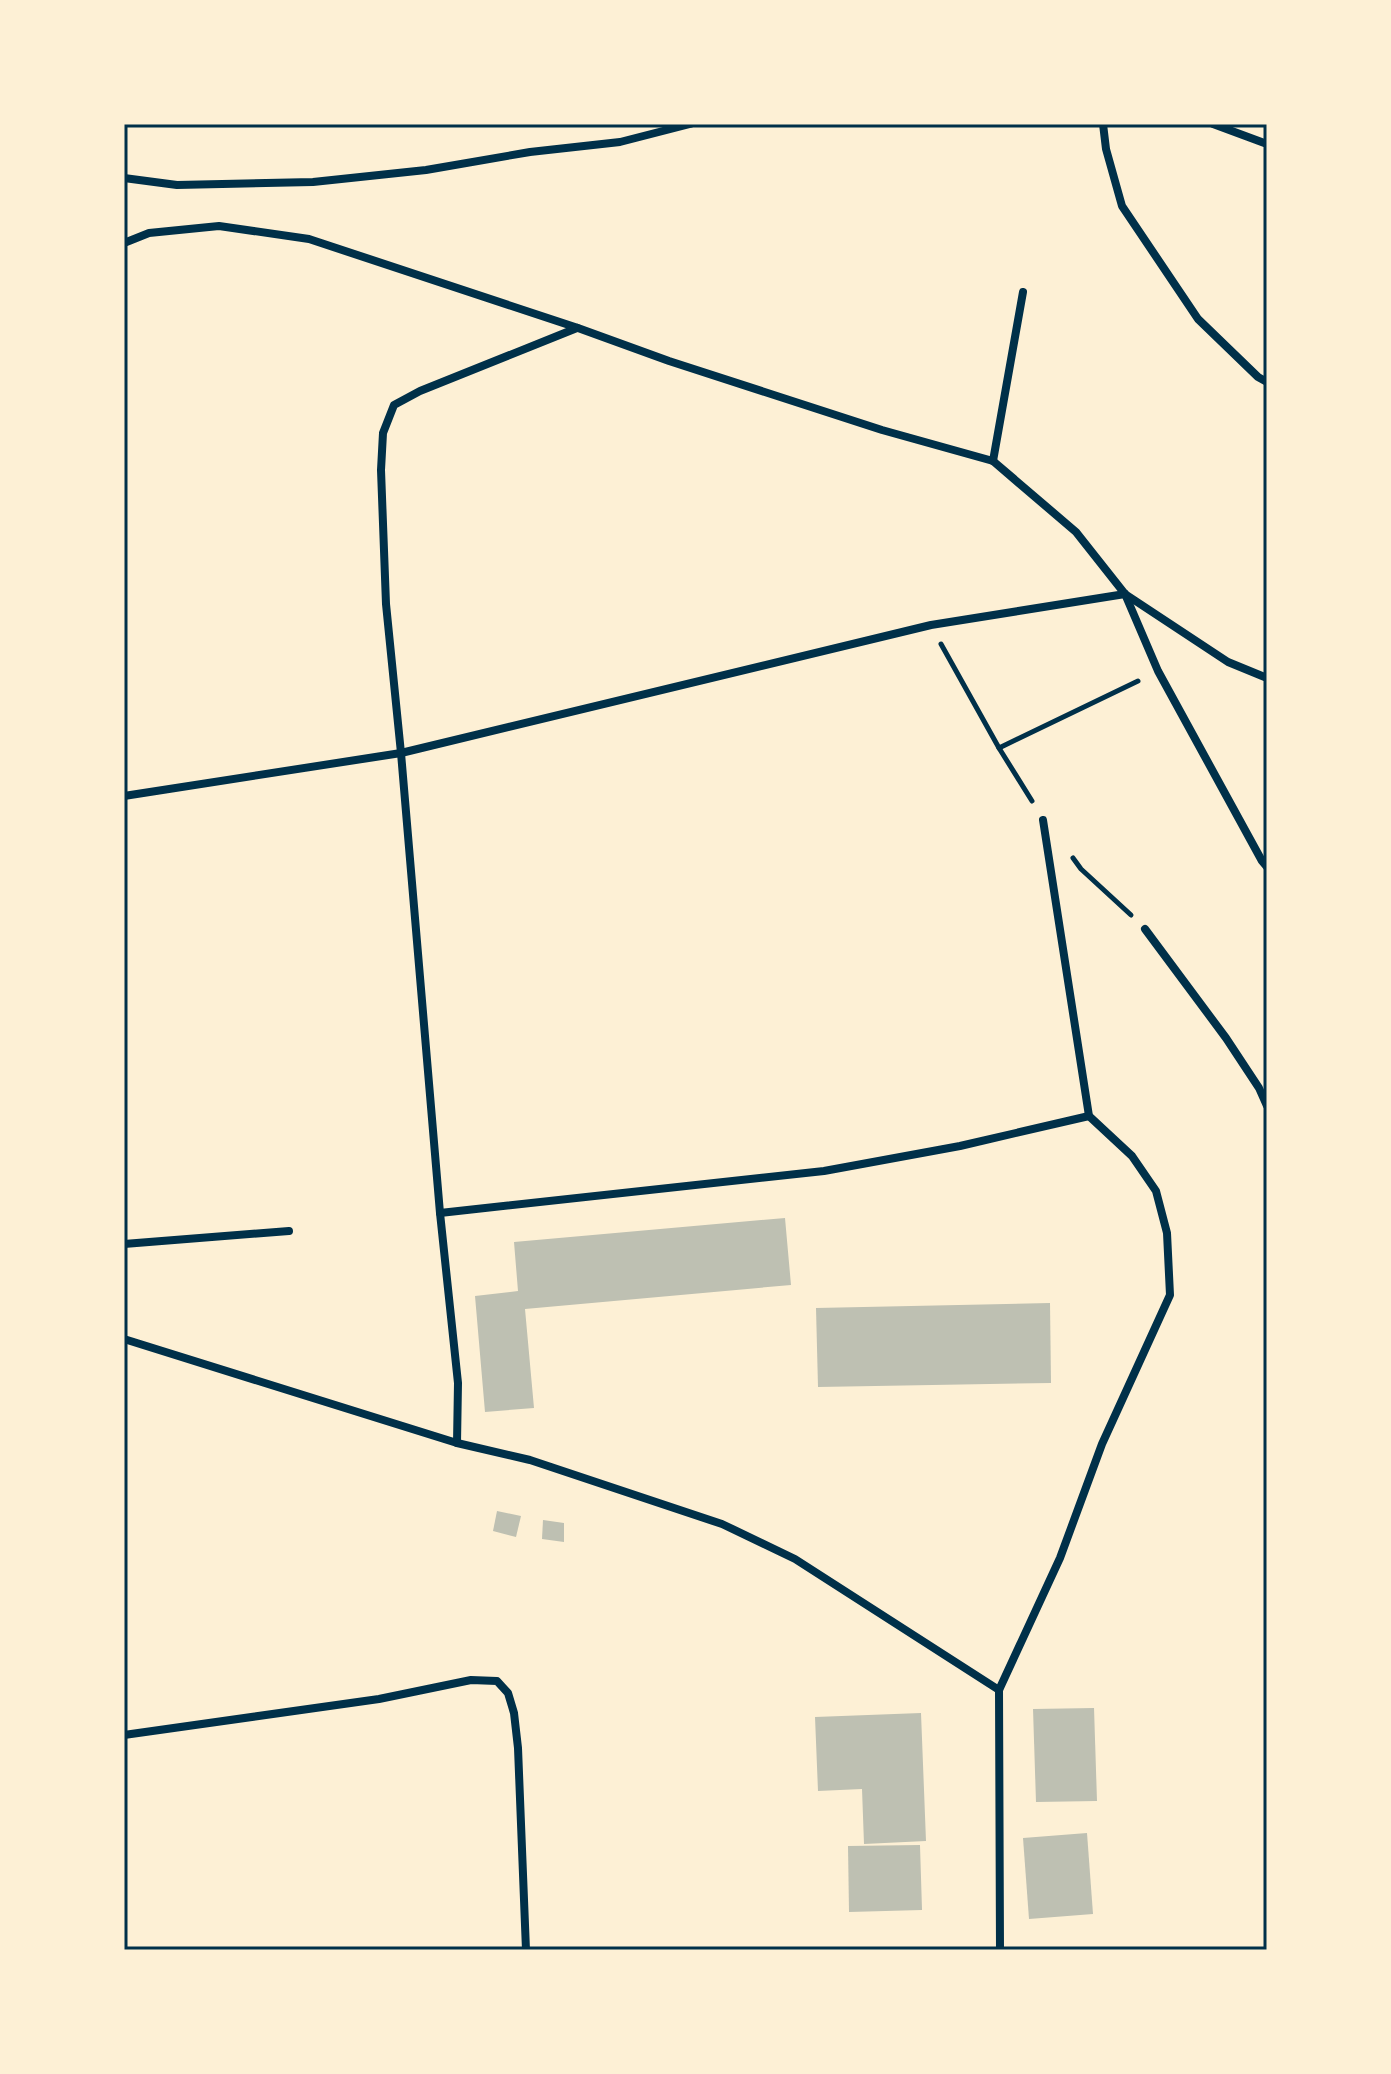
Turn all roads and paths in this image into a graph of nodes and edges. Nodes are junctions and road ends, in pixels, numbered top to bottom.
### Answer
1 (690, 124) edge
2 (1103, 124) edge
3 (1213, 124) edge
4 (1267, 144) edge
5 (124, 178) edge
6 (124, 243) edge
7 (1023, 292) dead end
8 (578, 328) junction
9 (1267, 382) edge
10 (993, 461) junction
11 (1125, 594) junction
12 (931, 625) junction
13 (1158, 671) junction
14 (1267, 678) edge
15 (401, 753) junction
16 (124, 796) edge
17 (1043, 820) dead end
18 (1267, 867) edge
19 (1145, 929) dead end
20 (1267, 1106) edge
21 (1089, 1116) junction
22 (440, 1213) junction
23 (289, 1231) dead end
24 (124, 1244) edge
25 (124, 1339) edge
26 (457, 1443) junction
27 (999, 1690) junction
28 (124, 1735) edge
29 (526, 1950) edge
30 (1000, 1950) edge

1 - 5 street
2 - 9 street
3 - 4 street
6 - 8 street
7 - 10 street
8 - 10 street
8 - 15 street
10 - 11 street
11 - 12 street
11 - 13 street
11 - 14 street
12 - 13 path
12 - 15 street
13 - 18 street
15 - 16 street
15 - 22 street
17 - 21 street
19 - 20 street
21 - 22 street
21 - 27 street
22 - 26 street
23 - 24 street
25 - 26 street
26 - 27 street
27 - 30 street
28 - 29 street

